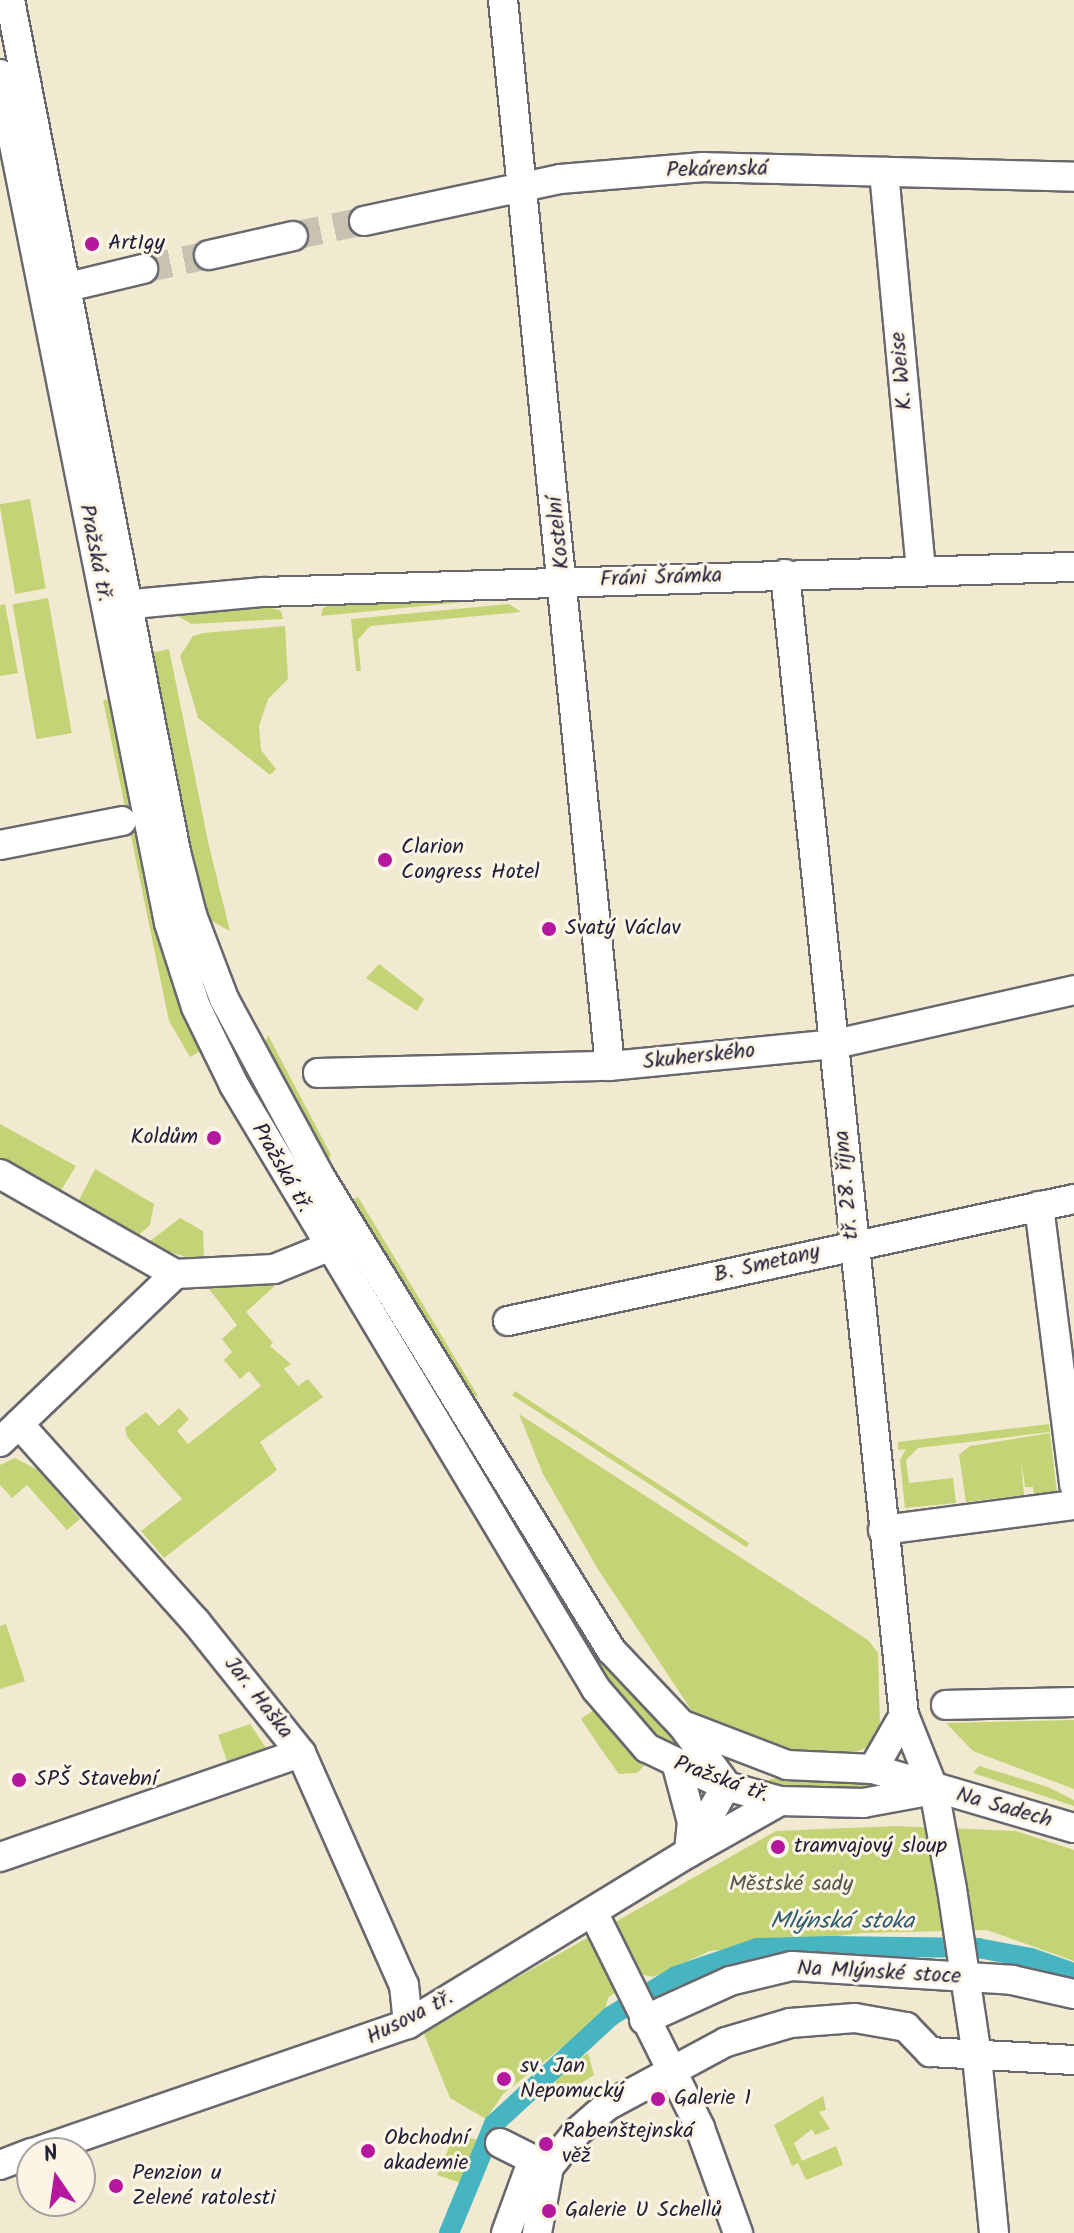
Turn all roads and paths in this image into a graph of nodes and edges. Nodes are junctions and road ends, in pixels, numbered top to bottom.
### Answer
1 (10, 0) edge
2 (503, 0) edge
3 (0, 74) edge
4 (884, 172) junction
5 (1074, 177) edge
6 (521, 187) junction
7 (364, 221) tunnel mouth
8 (293, 236) tunnel mouth
9 (209, 255) tunnel mouth
10 (143, 269) tunnel mouth
11 (44, 301) junction
12 (1074, 567) edge
13 (921, 569) junction
14 (785, 574) junction
15 (564, 581) junction
16 (118, 605) junction
17 (122, 821) dead end
18 (0, 845) edge
19 (1074, 990) edge
20 (835, 1044) junction
21 (610, 1066) junction
22 (318, 1073) dead end
23 (0, 1174) edge
24 (1074, 1199) edge
25 (1039, 1206) junction
26 (355, 1233) junction
27 (852, 1245) junction
28 (329, 1250) junction
29 (175, 1274) junction
30 (508, 1321) dead end
31 (10, 1433) edge
32 (1074, 1485) edge
33 (1074, 1505) edge
34 (883, 1530) junction
35 (1074, 1702) edge
36 (946, 1705) dead end
37 (904, 1715) junction
38 (682, 1725) junction
39 (301, 1753) junction
40 (787, 1765) junction
41 (677, 1766) junction
42 (873, 1769) junction
43 (726, 1786) junction
44 (934, 1790) junction
45 (780, 1801) junction
46 (1074, 1828) edge
47 (688, 1853) junction
48 (0, 1857) edge
49 (594, 1914) junction
50 (963, 1969) junction
51 (1074, 1994) edge
52 (642, 2017) junction
53 (408, 2024) junction
54 (977, 2056) junction
55 (1074, 2060) edge
56 (669, 2069) junction
57 (79, 2137) edge
58 (500, 2143) dead end
59 (540, 2165) junction
60 (506, 2233) edge
61 (537, 2233) edge
62 (738, 2233) edge
63 (994, 2233) edge

1 - 11 street, Pražská tř.
2 - 6 street, Kostelní
3 - 11 street, Pražská tř.
4 - 5 street, Pekárenská
4 - 6 street, Pekárenská
4 - 13 street, K. Weise
6 - 7 street, Pekárenská
6 - 15 street, Kostelní
8 - 9 street
10 - 11 street
11 - 16 street, Pražská tř.
12 - 13 street, Fráni Šrámka
13 - 14 street, Fráni Šrámka
14 - 15 street, Fráni Šrámka
14 - 20 street, tř. 28. října
15 - 16 street, Fráni Šrámka
15 - 21 street, Kostelní
16 - 26 street, Pražská tř.
16 - 28 street, Pražská tř.
17 - 18 street
19 - 20 street, Skuherského
20 - 21 street, Skuherského
20 - 27 street, tř. 28. října
21 - 22 street, Skuherského
23 - 29 street
24 - 25 street, B. Smetany
25 - 27 street, B. Smetany
25 - 32 street
26 - 28 street
26 - 38 street, Pražská tř.
27 - 30 street, B. Smetany
27 - 34 street, tř. 28. října
28 - 29 street
28 - 41 street, Pražská tř.
29 - 31 street
31 - 39 street, Jar. Haška
33 - 34 street
34 - 37 street, tř. 28. října
35 - 36 street
37 - 42 street
37 - 44 street, tř. 28. října
38 - 40 street
38 - 43 street, Pražská tř.
39 - 48 street
39 - 53 street, Jar. Haška
40 - 42 street, Pražská tř.
40 - 43 street
41 - 43 street, Pražská tř.
41 - 47 street
42 - 44 street, Pražská tř.
43 - 45 street, Pražská tř.
43 - 47 street, Husova tř.
44 - 45 street, Pražská tř.
44 - 46 street, Na Sadech
44 - 50 street, tř. 28. října
45 - 47 street
47 - 49 street, Husova tř.
49 - 52 street
49 - 53 street, Husova tř.
50 - 51 street, Na Mlýnské stoce
50 - 52 street, Na Mlýnské stoce
50 - 54 street, tř. 28. října
52 - 56 street
53 - 57 street, Husova tř.
54 - 55 street
54 - 56 street
54 - 63 street, tř. 28. října
56 - 59 street
56 - 62 street
58 - 59 street
59 - 60 street
59 - 61 street

